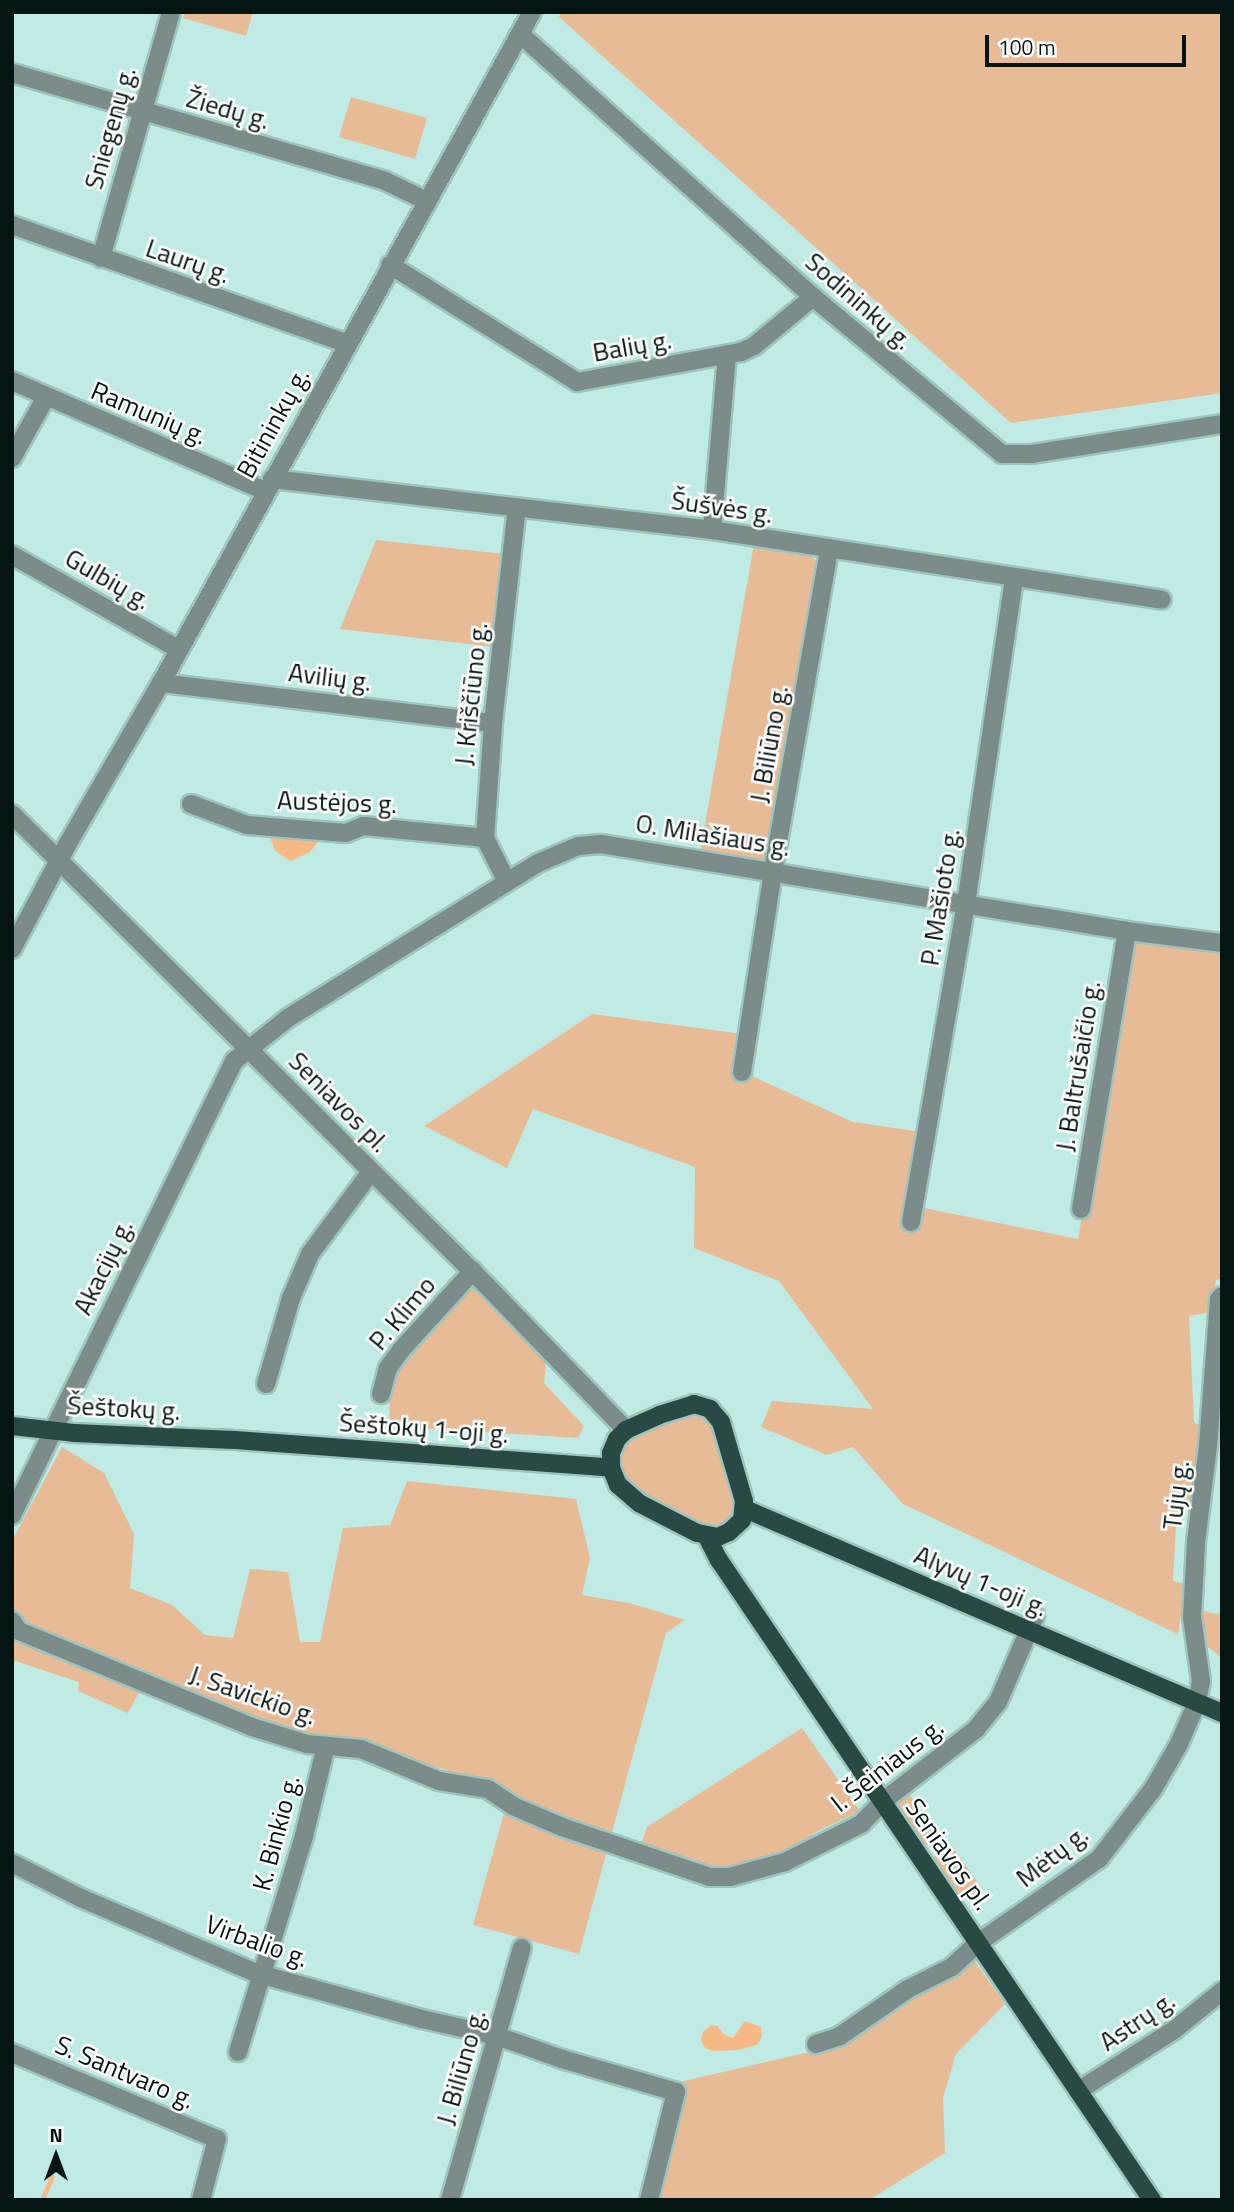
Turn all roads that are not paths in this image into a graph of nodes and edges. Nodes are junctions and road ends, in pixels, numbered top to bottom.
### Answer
1 (171, 12) edge
2 (532, 12) edge
3 (520, 34) junction
4 (12, 73) edge
5 (142, 111) junction
6 (427, 201) junction
7 (12, 225) edge
8 (101, 258) junction
9 (390, 265) junction
10 (813, 297) junction
11 (348, 344) junction
12 (727, 356) junction
13 (12, 381) edge
14 (46, 397) junction
15 (1222, 424) edge
16 (12, 458) edge
17 (268, 485) junction
18 (517, 507) junction
19 (712, 530) junction
20 (829, 550) junction
21 (12, 555) edge
22 (1014, 579) junction
23 (1162, 600) dead end
24 (178, 649) junction
25 (161, 682) junction
26 (493, 723) junction
27 (191, 804) dead end
28 (12, 814) edge
29 (485, 838) junction
30 (60, 859) junction
31 (773, 871) junction
32 (507, 882) junction
33 (966, 904) junction
34 (1127, 932) junction
35 (1222, 943) edge
36 (12, 949) edge
37 (248, 1047) junction
38 (742, 1072) dead end
39 (371, 1172) junction
40 (1081, 1209) dead end
41 (911, 1222) dead end
42 (473, 1272) junction
43 (1222, 1296) edge
44 (266, 1384) dead end
45 (380, 1394) dead end
46 (12, 1426) edge
47 (54, 1430) junction
48 (626, 1430) junction
49 (234, 1440) joint
50 (611, 1468) junction
51 (745, 1509) junction
52 (12, 1516) edge
53 (706, 1535) junction
54 (12, 1621) edge
55 (1032, 1623) junction
56 (1197, 1702) junction
57 (1222, 1713) edge
58 (326, 1746) junction
59 (882, 1802) junction
60 (562, 1827) joint
61 (12, 1863) edge
62 (978, 1942) junction
63 (522, 1948) dead end
64 (264, 1975) junction
65 (1222, 1991) edge
66 (497, 2036) junction
67 (816, 2044) dead end
68 (238, 2052) dead end
69 (12, 2053) edge
70 (1078, 2091) junction
71 (201, 2200) edge
72 (450, 2200) edge
73 (649, 2200) edge
74 (1152, 2200) edge

1 - 5 street, Sniegenų g.
2 - 3 street, Bitininkų g.
3 - 6 street, Bitininkų g.
3 - 10 street, Sodininkų g.
4 - 5 street, Žiedų g.
5 - 6 street, Žiedų g.
5 - 8 street, Sniegenų g.
6 - 9 street, Bitininkų g.
7 - 8 street, Laurų g.
8 - 11 street, Laurų g.
9 - 11 street, Bitininkų g.
9 - 12 street, Balių g.
10 - 12 street, Balių g.
10 - 15 street, Sodininkų g.
11 - 17 street, Bitininkų g.
12 - 19 street
13 - 14 street, Ramunių g.
14 - 16 street
14 - 17 street, Ramunių g.
17 - 18 street, Šušvės g.
17 - 24 street, Bitininkų g.
18 - 19 street, Šušvės g.
18 - 26 street, J. Kriščiūno g.
19 - 20 street, Šušvės g.
20 - 22 street, Šušvės g.
20 - 31 street, J. Biliūno g.
21 - 24 street, Gulbių g.
22 - 23 street, Šušvės g.
22 - 33 street, P. Mašioto g.
24 - 25 street, Bitininkų g.
25 - 26 street, Avilių g.
25 - 30 street, Bitininkų g.
26 - 29 street, J. Kriščiūno g.
27 - 29 street, Austėjos g.
28 - 30 street, Seniavos pl.
29 - 32 street
30 - 36 street, Bitininkų g.
30 - 37 street, Seniavos pl.
31 - 32 street, O. Milašiaus g.
31 - 33 street, O. Milašiaus g.
31 - 38 street, J. Biliūno g.
32 - 37 street, O. Milašiaus g.
33 - 34 street, O. Milašiaus g.
33 - 41 street, P. Mašioto g.
34 - 35 street, O. Milašiaus g.
34 - 40 street, J. Baltrušaičio g.
37 - 39 street, Seniavos pl.
37 - 47 street, Akacijų g.
39 - 42 street, Seniavos pl.
39 - 44 street
42 - 45 street, P. Klimo
42 - 48 street, Seniavos pl.
43 - 56 street, Tujų g.
46 - 47 main road, Šeštokų g.
47 - 49 main road, Šeštokų g.
47 - 52 street, Akacijų g.
48 - 50 main road
48 - 51 main road
49 - 50 main road, Šeštokų 1-oji g.
50 - 53 main road
51 - 53 main road
51 - 55 main road, Alyvų 1-oji g.
53 - 59 main road, Seniavos pl.
54 - 58 street, J. Savickio g.
55 - 56 main road, Alyvų 1-oji g.
55 - 59 street, I. Šeiniaus g.
56 - 57 main road, Alyvų 1-oji g.
56 - 62 street, Mėtų g.
58 - 60 street, J. Savickio g.
58 - 64 street, K. Binkio g.
59 - 60 street, I. Šeiniaus g.
59 - 62 main road, Seniavos pl.
61 - 64 street, Virbalio g.
62 - 67 street, Mėtų g.
62 - 70 main road, Seniavos pl.
63 - 66 street, J. Biliūno g.
64 - 66 street, Virbalio g.
64 - 68 street, K. Binkio g.
65 - 70 street, Astrų g.
66 - 72 street, J. Biliūno g.
66 - 73 street
69 - 71 street, S. Santvaro g.
70 - 74 main road, Seniavos pl.

